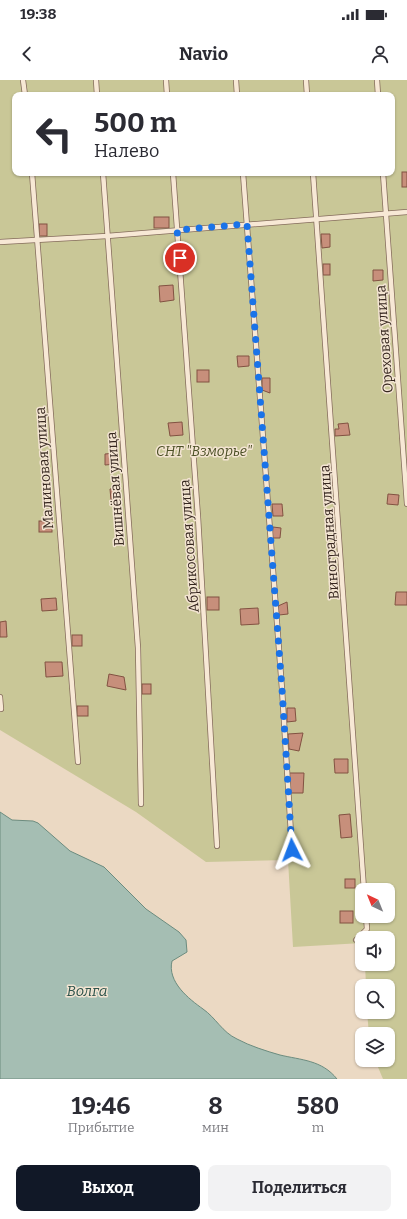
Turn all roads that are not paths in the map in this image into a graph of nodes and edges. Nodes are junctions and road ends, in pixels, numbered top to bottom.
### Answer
1 (23, 80) edge
2 (96, 80) edge
3 (166, 80) edge
4 (236, 80) edge
5 (306, 80) edge
6 (377, 80) edge
7 (25, 92) edge
8 (97, 92) edge
9 (167, 92) edge
10 (237, 92) edge
11 (307, 92) edge
12 (378, 92) edge
13 (32, 176) edge
14 (103, 176) edge
15 (173, 176) edge
16 (243, 176) edge
17 (313, 176) edge
18 (384, 176) edge
19 (407, 212) edge
20 (386, 213) junction
21 (316, 220) junction
22 (247, 224) junction
23 (177, 230) junction
24 (107, 236) junction
25 (37, 240) junction
26 (0, 242) edge
27 (407, 504) edge
28 (0, 697) edge
29 (1, 709) edge
30 (78, 762) dead end
31 (141, 804) dead end
32 (217, 846) dead end
33 (292, 850) dead end
34 (363, 883) edge

1 - 7 lane
2 - 8 lane
3 - 9 lane
4 - 10 lane
5 - 11 lane
6 - 12 lane
13 - 25 lane, Малиновая улица
14 - 24 lane, Вишнёвая улица
15 - 23 lane, Абрикосовая улица
16 - 22 lane
17 - 21 lane, Виноградная улица
18 - 20 lane, Ореховая улица
19 - 20 lane
20 - 21 lane
20 - 27 lane, Ореховая улица
21 - 22 lane
21 - 34 lane, Виноградная улица
22 - 23 lane
22 - 33 lane
23 - 24 lane
23 - 32 lane, Абрикосовая улица
24 - 25 lane
24 - 31 lane, Вишнёвая улица
25 - 26 lane
25 - 30 lane, Малиновая улица
28 - 29 lane

